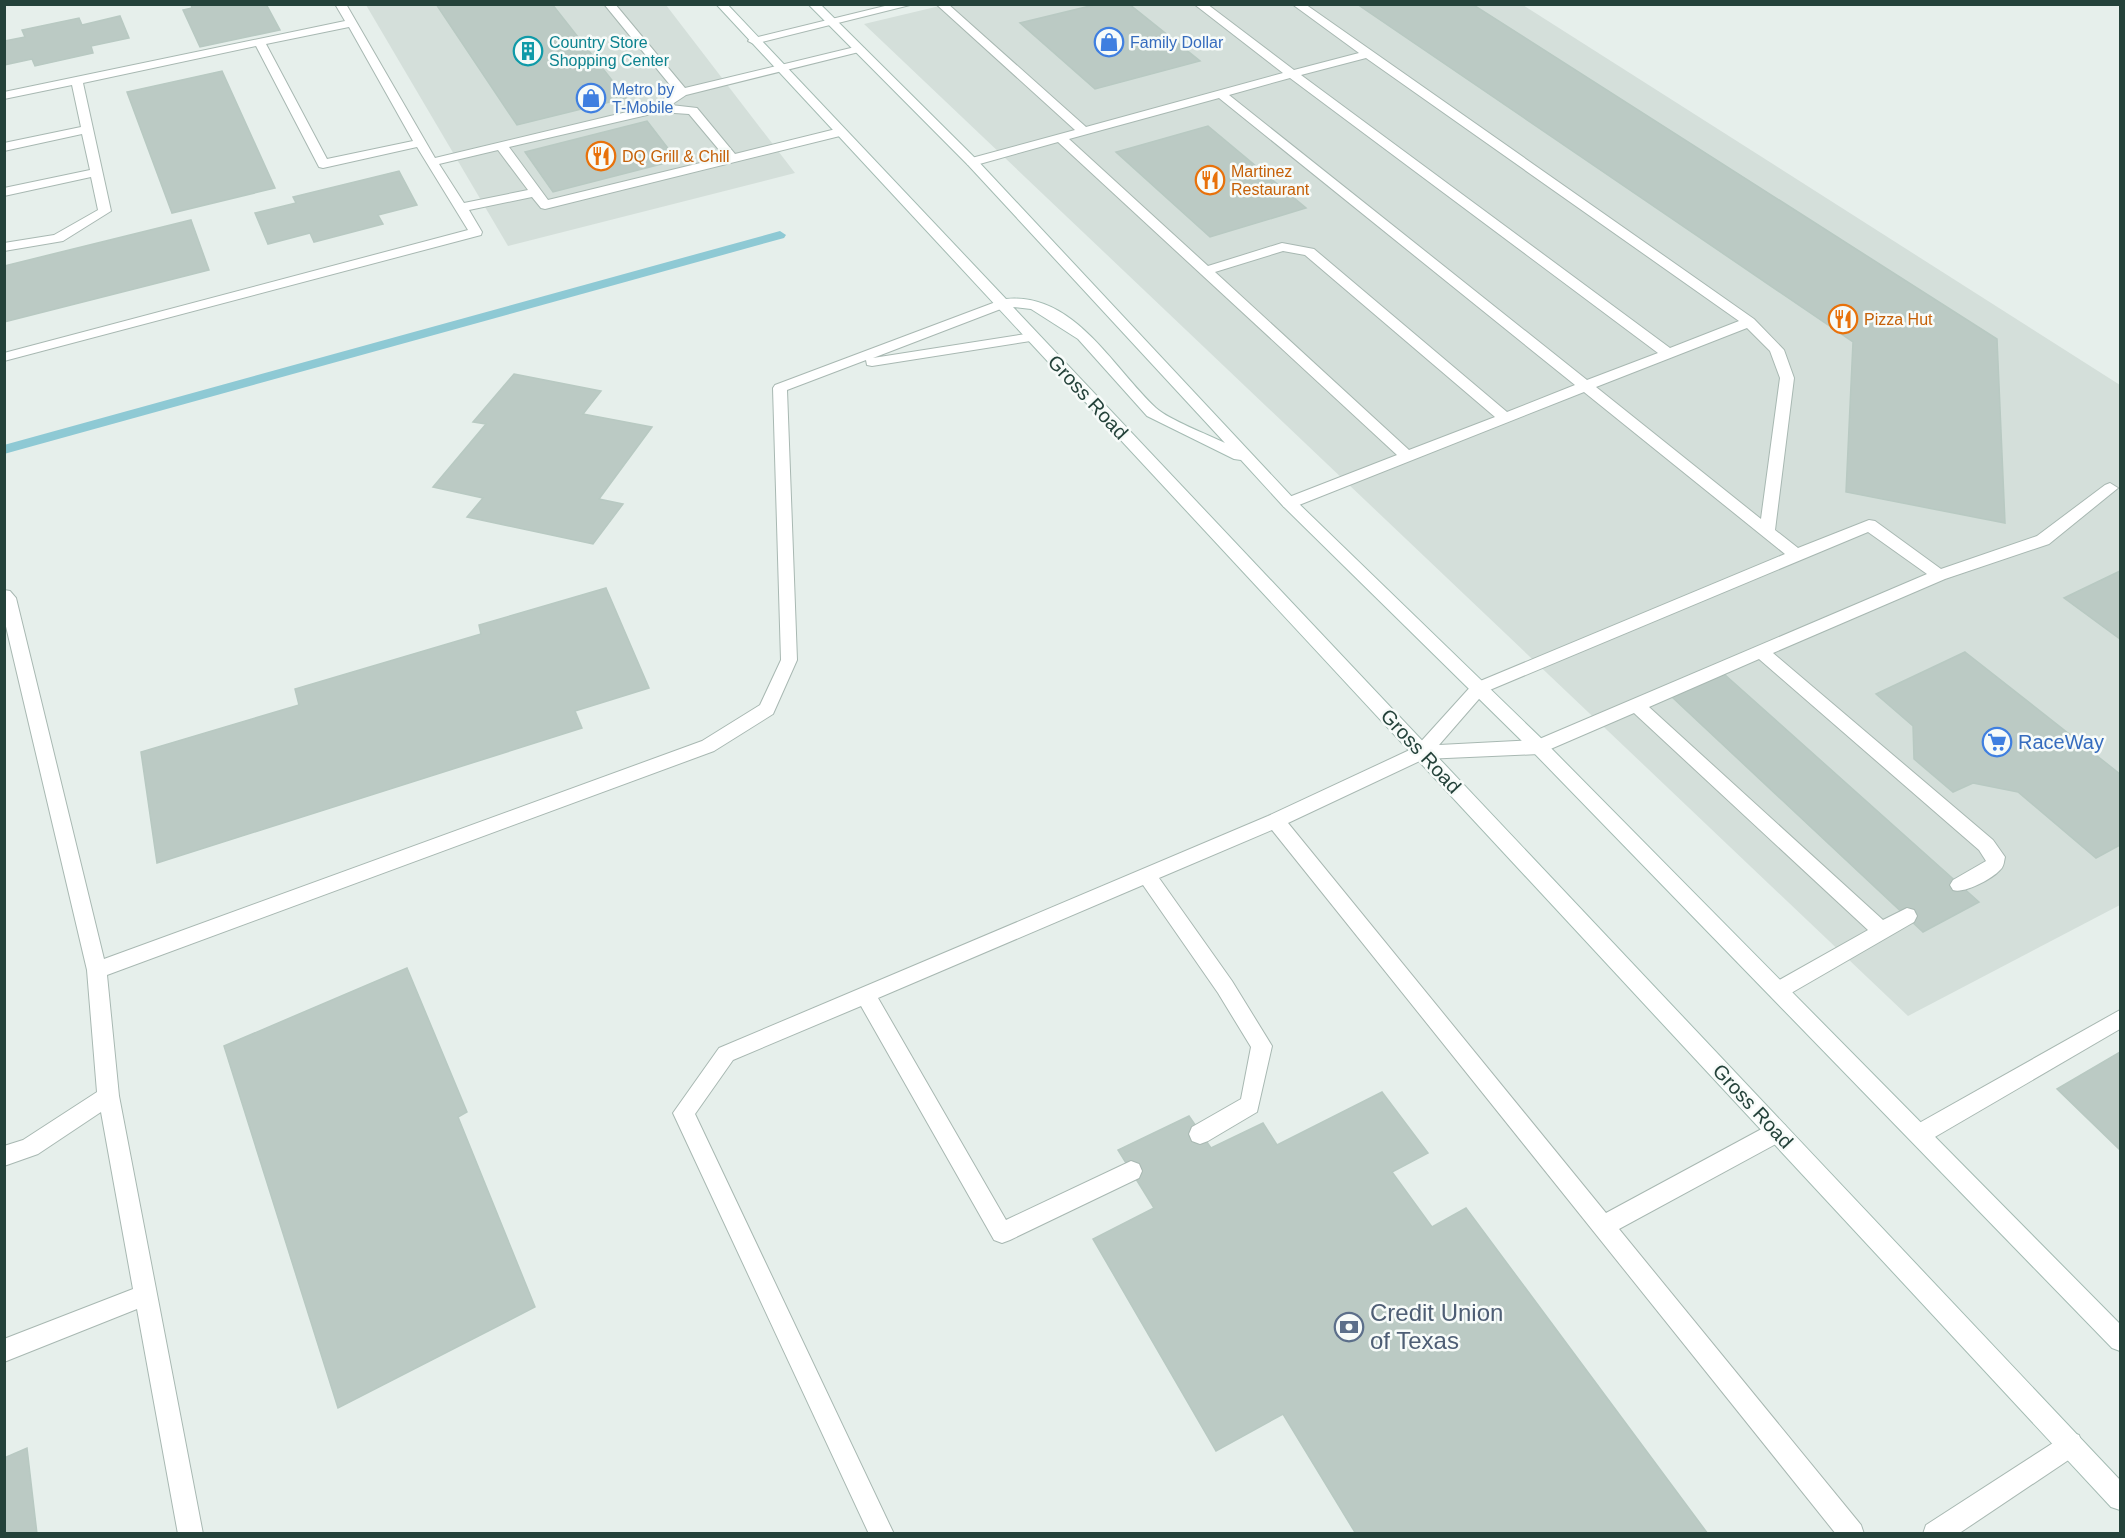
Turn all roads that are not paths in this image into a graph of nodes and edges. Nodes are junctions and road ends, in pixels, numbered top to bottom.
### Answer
1 (340, 4) edge
2 (609, 4) edge
3 (721, 4) edge
4 (813, 4) edge
5 (941, 4) edge
6 (1199, 4) edge
7 (1297, 4) edge
8 (908, 5) edge
9 (832, 22) junction
10 (352, 23) junction
11 (259, 41) junction
12 (754, 41) junction
13 (859, 49) junction
14 (1368, 54) junction
15 (779, 68) junction
16 (1292, 74) junction
17 (77, 80) junction
18 (681, 92) junction
19 (1221, 94) junction
20 (4, 96) edge
21 (660, 108) junction
22 (87, 129) junction
23 (840, 132) junction
24 (1084, 132) junction
25 (1061, 138) junction
26 (420, 143) junction
27 (501, 145) junction
28 (4, 147) edge
29 (732, 158) junction
30 (432, 162) junction
31 (972, 162) junction
32 (97, 172) junction
33 (4, 192) edge
34 (536, 192) junction
35 (461, 208) junction
36 (4, 247) edge
37 (1205, 271) junction
38 (1001, 304) junction
39 (1749, 322) junction
40 (1032, 337) junction
41 (1669, 354) junction
42 (4, 357) edge
43 (838, 368) junction
44 (1586, 387) junction
45 (1507, 418) junction
46 (1408, 458) junction
47 (1249, 461) junction
48 (2117, 488) edge
49 (1289, 503) junction
50 (1767, 532) junction
51 (1796, 555) junction
52 (1939, 575) junction
53 (4, 595) edge
54 (1761, 651) junction
55 (1479, 688) junction
56 (1636, 705) junction
57 (1539, 747) junction
58 (1422, 752) junction
59 (1275, 821) junction
60 (1146, 875) junction
61 (1960, 885) dead end
62 (1907, 916) dead end
63 (1882, 931) junction
64 (97, 970) junction
65 (1779, 990) junction
66 (866, 995) junction
67 (2121, 1019) edge
68 (108, 1096) junction
69 (1777, 1132) junction
70 (1200, 1134) dead end
71 (1920, 1134) junction
72 (4, 1156) edge
73 (1131, 1171) dead end
74 (1602, 1226) junction
75 (145, 1295) junction
76 (2121, 1340) edge
77 (4, 1351) edge
78 (2070, 1444) junction
79 (2121, 1498) edge
80 (191, 1533) edge
81 (882, 1533) edge
82 (1852, 1533) edge
83 (1935, 1533) edge

1 - 10 main road
2 - 18 main road
3 - 12 main road, Gross Road
4 - 9 main road
5 - 24 main road
6 - 16 main road
7 - 14 main road
8 - 9 main road
9 - 12 main road
9 - 13 main road
10 - 11 main road
10 - 26 main road
11 - 17 main road
11 - 26 main road
12 - 15 main road, Gross Road
13 - 15 main road
13 - 31 main road
14 - 16 main road
14 - 39 main road
15 - 18 main road
15 - 23 main road, Gross Road
16 - 19 main road
16 - 41 main road
17 - 20 main road
17 - 22 main road
18 - 21 main road
19 - 24 main road
19 - 44 main road
21 - 27 main road
21 - 29 main road
22 - 28 main road
22 - 32 main road
23 - 29 main road
23 - 38 main road, Gross Road
24 - 25 main road
25 - 31 main road
25 - 37 main road
26 - 30 main road
27 - 30 main road
27 - 34 main road
29 - 34 main road
30 - 35 main road
31 - 47 main road
32 - 33 main road
32 - 36 main road
34 - 35 main road
35 - 42 main road
37 - 45 main road
37 - 46 main road
38 - 40 main road, Gross Road
38 - 43 main road
38 - 47 main road
39 - 41 main road
39 - 50 main road
40 - 43 main road
40 - 58 main road, Gross Road
41 - 44 main road
43 - 64 main road
44 - 45 main road
44 - 50 main road
45 - 46 main road
46 - 49 main road
47 - 49 main road
48 - 52 main road
49 - 55 main road
50 - 51 main road
51 - 52 main road
51 - 55 main road
52 - 54 main road
53 - 64 main road
54 - 56 main road
54 - 61 main road
55 - 57 main road
55 - 58 main road
56 - 57 main road
56 - 63 main road
57 - 58 main road
57 - 65 main road
58 - 59 main road
58 - 69 main road, Gross Road
59 - 60 main road
59 - 74 main road
60 - 66 main road
60 - 70 main road
62 - 63 main road
63 - 65 main road
64 - 68 main road
65 - 71 main road
66 - 73 main road
66 - 81 main road
67 - 71 main road
68 - 72 main road
68 - 75 main road
69 - 74 main road
69 - 78 main road, Gross Road
71 - 76 main road
74 - 82 main road
75 - 77 main road
75 - 80 main road
78 - 79 main road, Gross Road
78 - 83 main road

